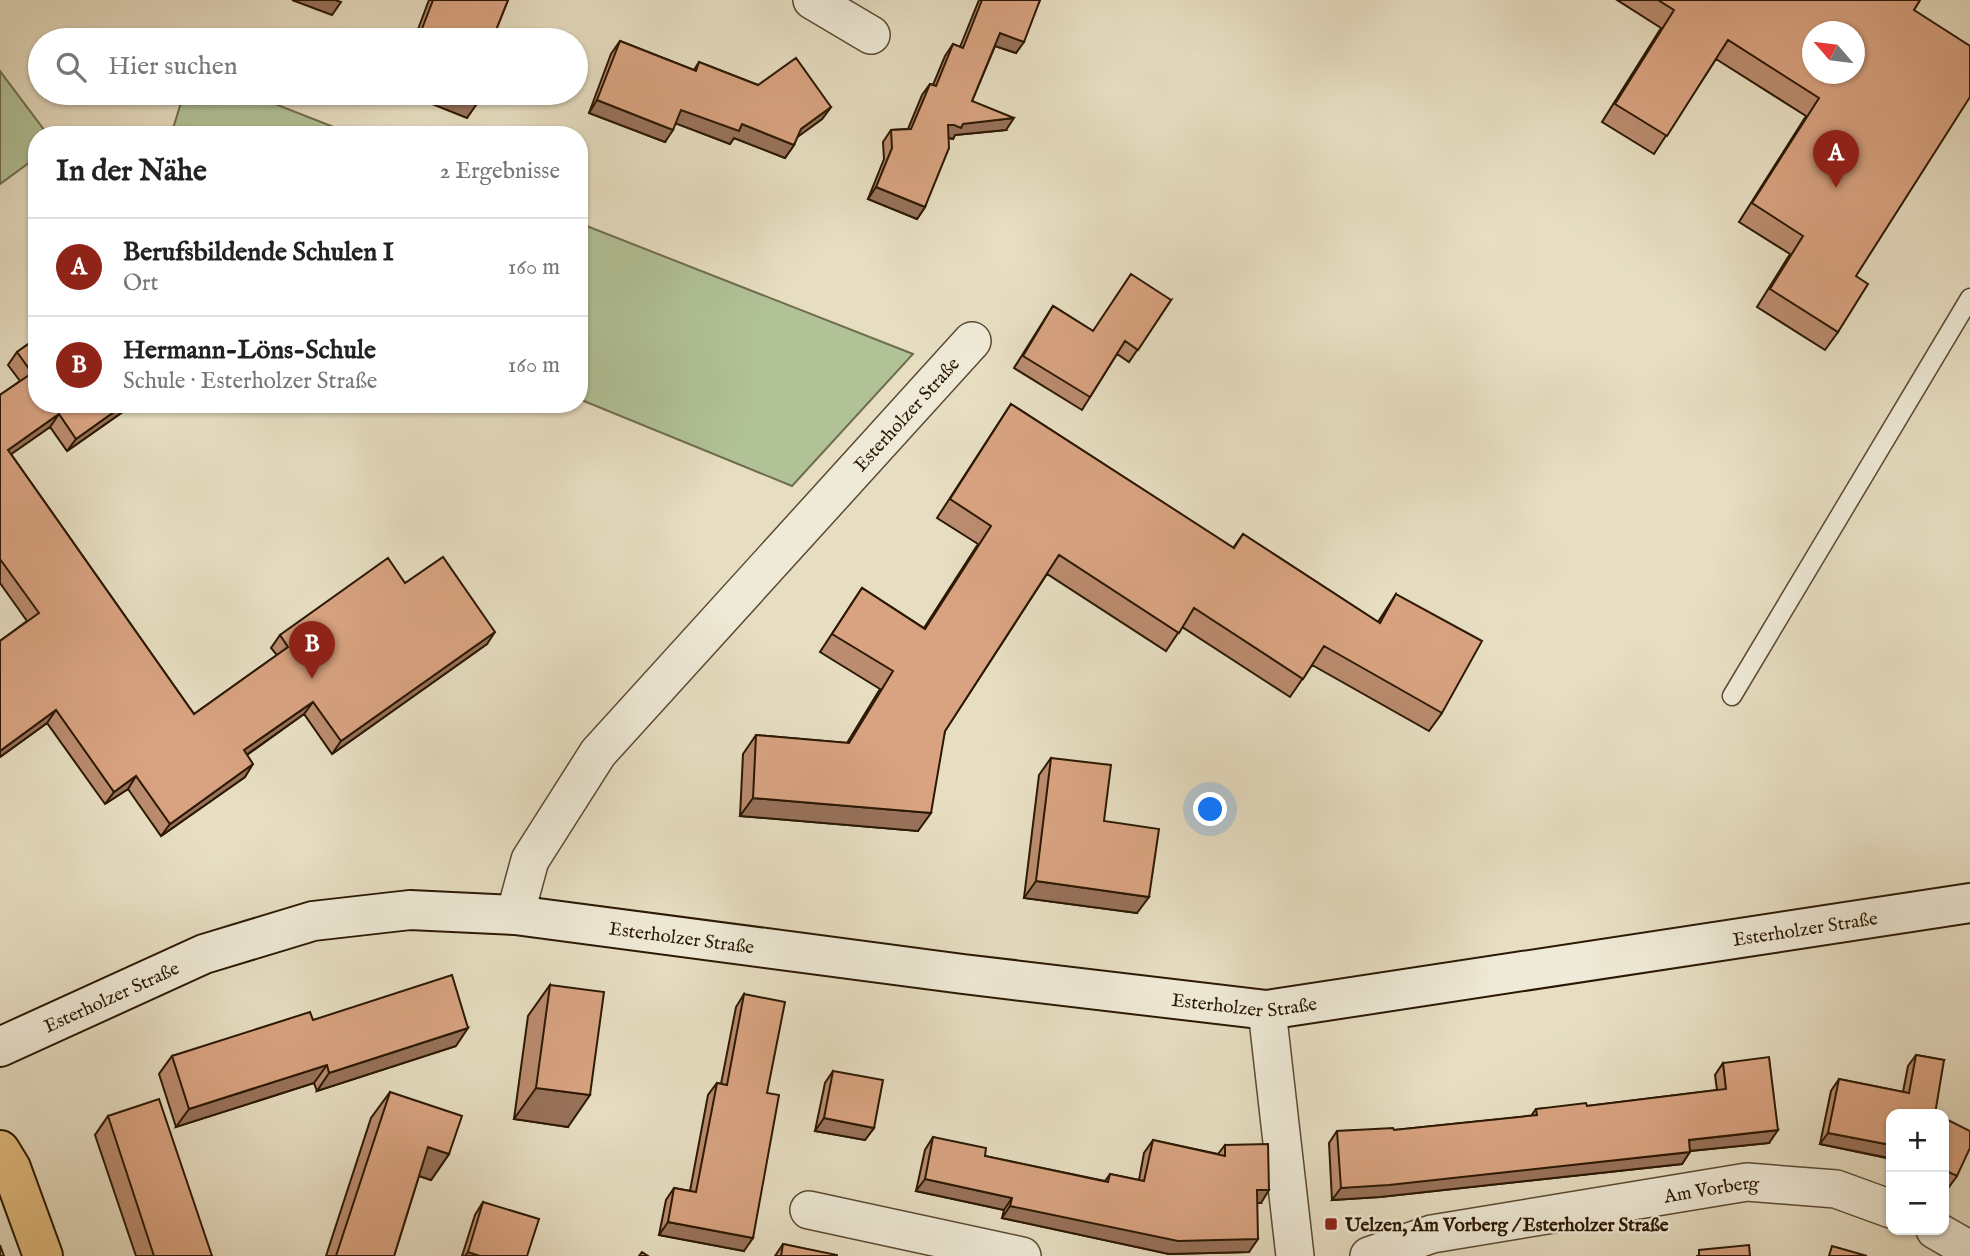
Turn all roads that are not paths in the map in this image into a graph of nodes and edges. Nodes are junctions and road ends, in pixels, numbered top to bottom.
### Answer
1 (813, 0) edge
2 (871, 35) dead end
3 (1970, 298) edge
4 (972, 341) dead end
5 (1732, 696) dead end
6 (1970, 903) edge
7 (515, 915) junction
8 (1267, 1010) junction
9 (0, 1047) edge
10 (0, 1150) edge
11 (1886, 1207) edge
12 (809, 1210) dead end
13 (1944, 1235) edge
14 (1970, 1250) edge
15 (43, 1256) edge
16 (1022, 1256) edge
17 (1295, 1256) edge
18 (1369, 1256) edge

1 - 2 street
3 - 5 lane
4 - 7 street, Esterholzer Straße
6 - 8 main road, Esterholzer Straße
7 - 8 main road, Esterholzer Straße
7 - 9 main road, Esterholzer Straße
8 - 17 street
10 - 15 main road
11 - 18 street, Am Vorberg
12 - 16 street
13 - 14 street

